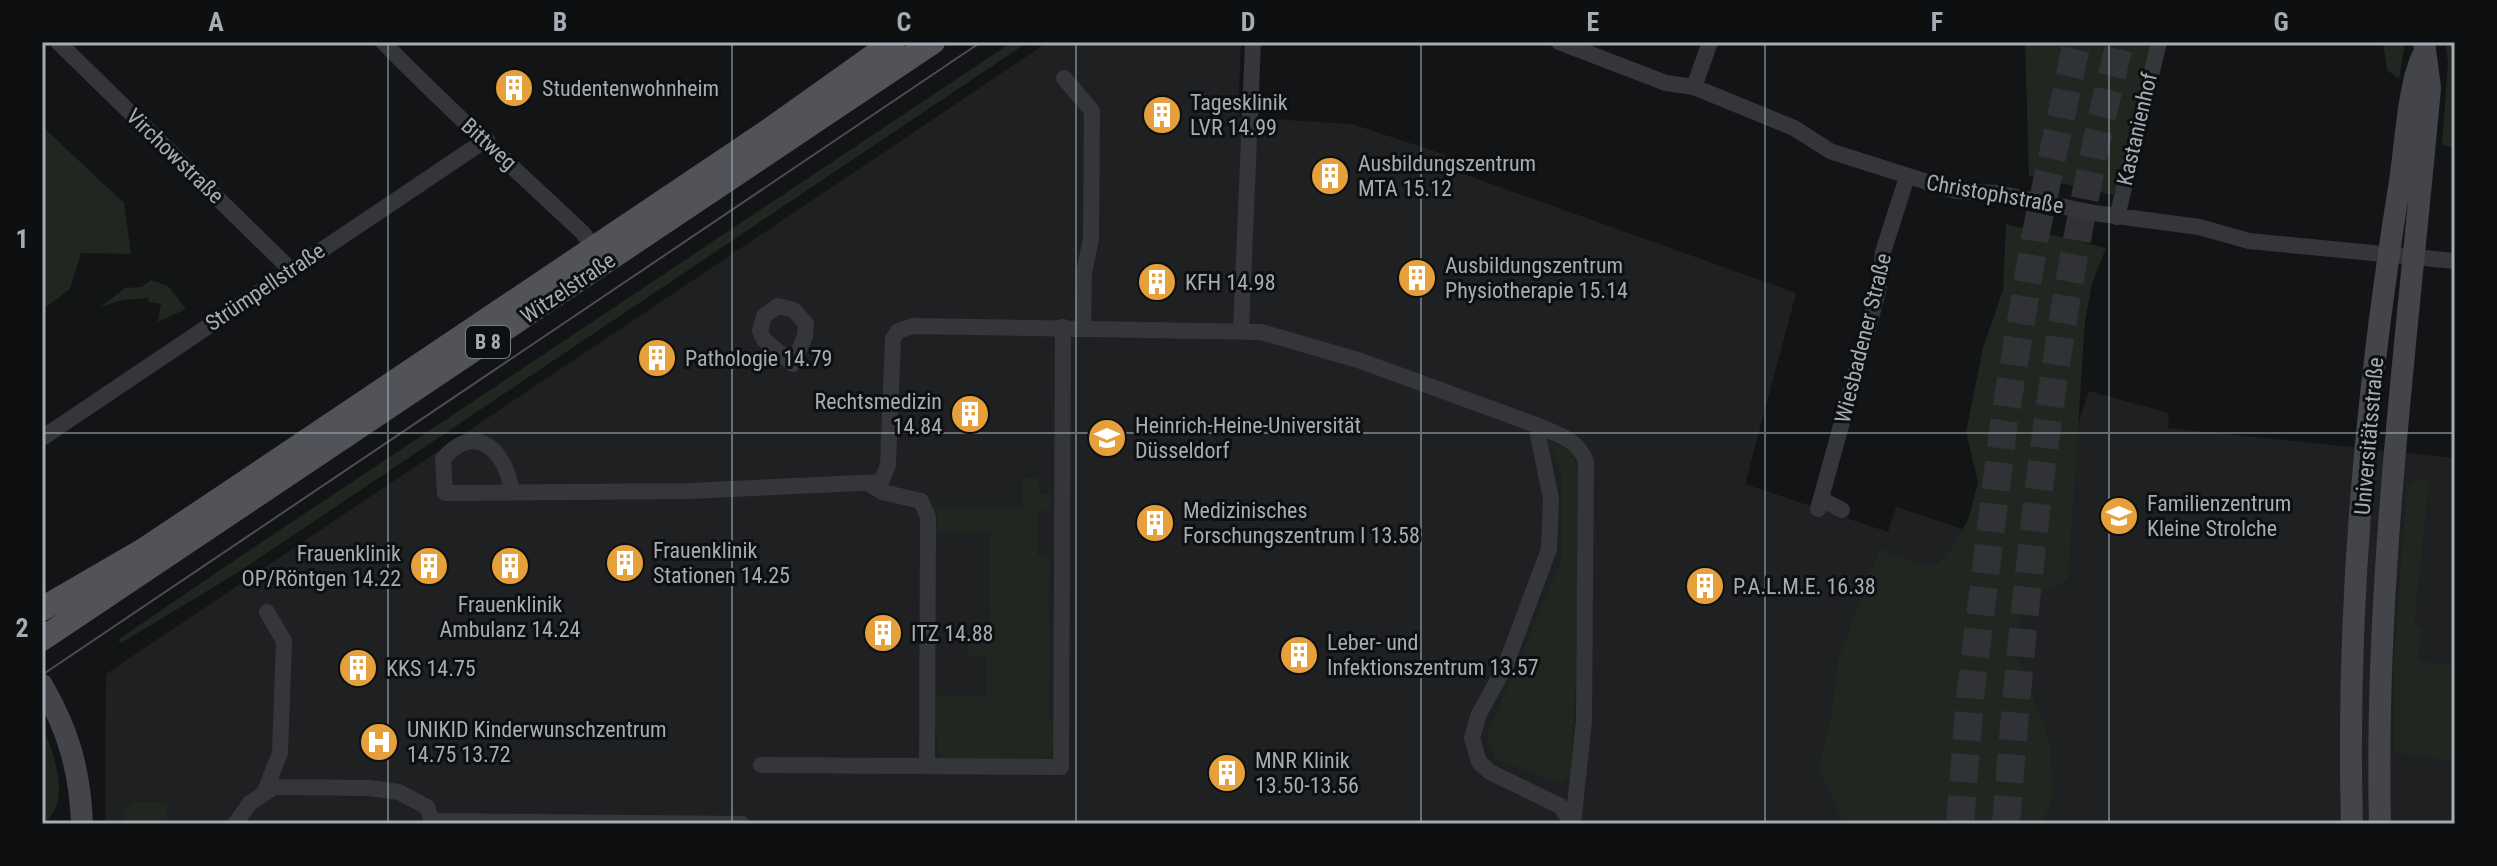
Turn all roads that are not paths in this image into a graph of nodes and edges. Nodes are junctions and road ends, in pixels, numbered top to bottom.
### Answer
1 (58, 42) edge
2 (383, 42) edge
3 (893, 42) edge
4 (933, 42) edge
5 (1253, 42) edge
6 (1559, 42) edge
7 (1710, 42) edge
8 (2159, 42) edge
9 (2424, 47) edge
10 (1064, 78) dead end
11 (1694, 87) junction
12 (487, 139) junction
13 (1907, 177) junction
14 (2117, 217) junction
15 (594, 248) junction
16 (2388, 254) junction
17 (2413, 257) junction
18 (2455, 261) edge
19 (291, 270) junction
20 (1063, 327) junction
21 (1083, 327) junction
22 (1241, 329) junction
23 (1536, 425) junction
24 (43, 436) edge
25 (871, 485) junction
26 (512, 492) junction
27 (1842, 510) dead end
28 (42, 609) edge
29 (267, 612) dead end
30 (42, 639) edge
31 (42, 685) edge
32 (761, 765) dead end
33 (927, 765) junction
34 (265, 791) junction
35 (433, 822) edge
36 (82, 824) edge
37 (235, 824) edge
38 (742, 824) edge
39 (1573, 824) edge
40 (2352, 824) edge
41 (2380, 824) edge

1 - 19 street, Virchowstraße
2 - 12 street, Bittweg
3 - 15 main road, Witzelstraße / B 8
4 - 30 main road, Witzelstraße / B 8
5 - 22 street
6 - 11 street, Christophstraße
7 - 11 street
8 - 14 street, Kastanienhof
9 - 16 street, Universitätsstraße
9 - 17 street, Universitätsstraße
10 - 21 street
11 - 13 street, Christophstraße
12 - 15 street, Bittweg
12 - 19 street, Strümpellstraße
13 - 14 street, Christophstraße
13 - 27 street, Wiesbadener Straße
14 - 16 street, Christophstraße
15 - 28 main road, Witzelstraße / B 8
16 - 17 street, Christophstraße
16 - 40 street, Universitätsstraße
17 - 18 street, Christophstraße
17 - 41 street, Universitätsstraße
19 - 24 street, Strümpellstraße
20 - 21 street
20 - 25 street
20 - 33 street
21 - 22 street
22 - 23 street
23 - 39 street
23 - 39 street
25 - 26 street
25 - 33 street
26 - 26 street
29 - 34 street
31 - 36 street
32 - 33 street
34 - 35 street
34 - 37 street
35 - 38 street

